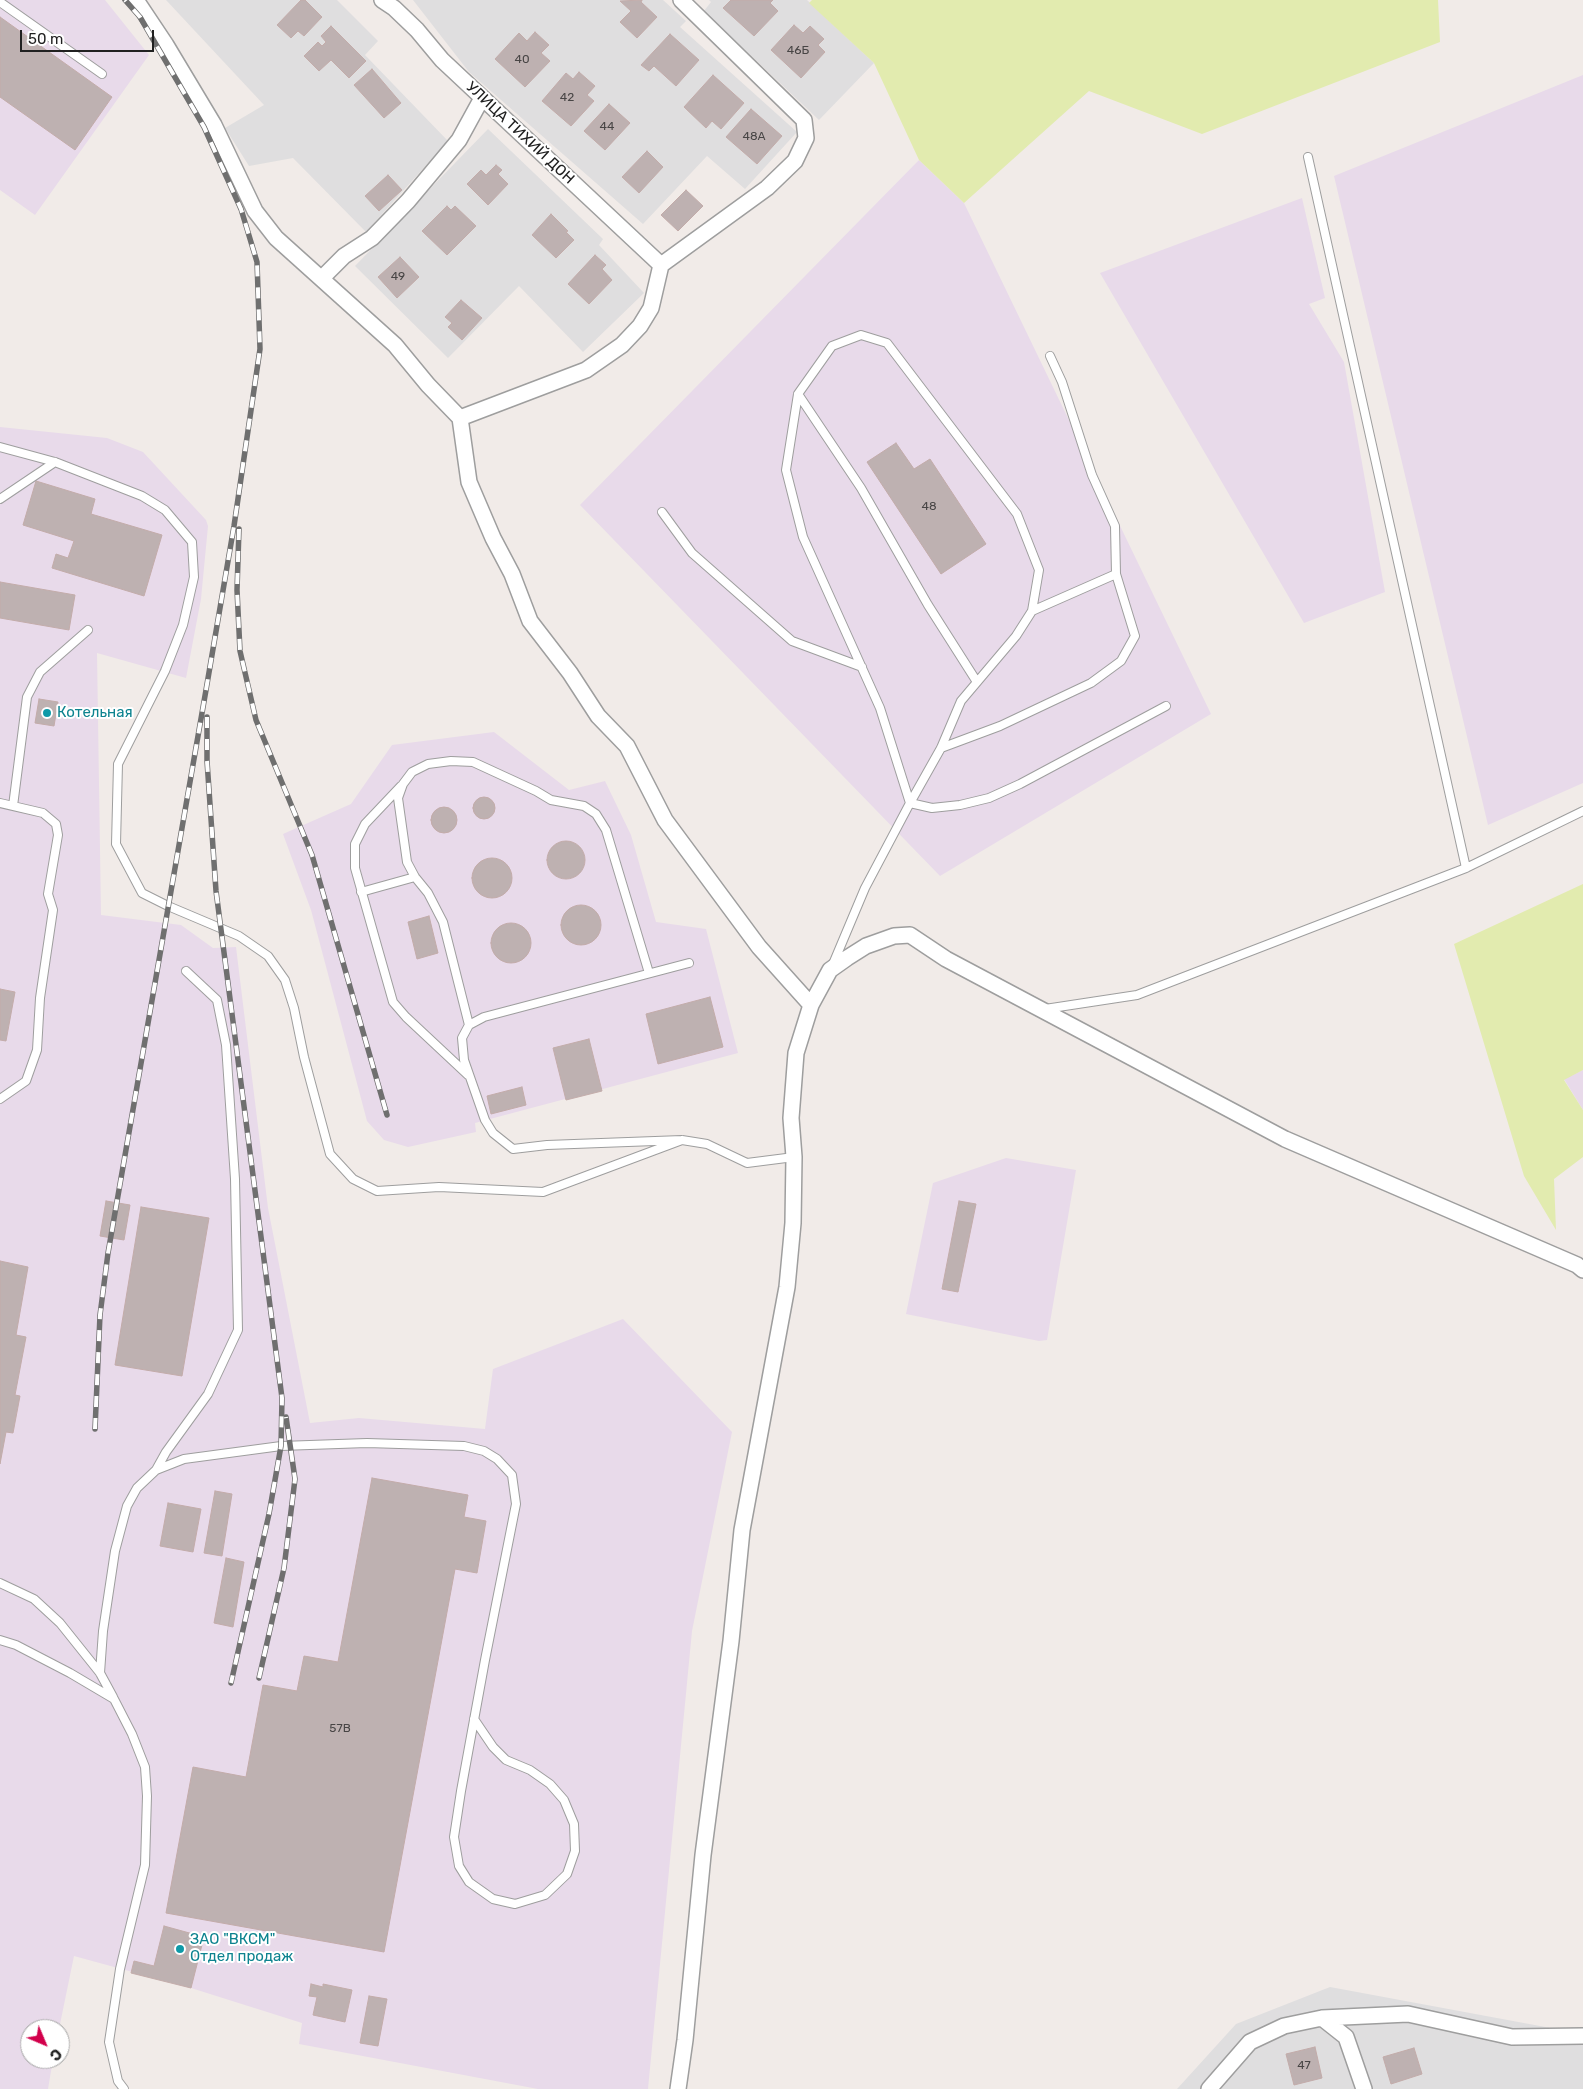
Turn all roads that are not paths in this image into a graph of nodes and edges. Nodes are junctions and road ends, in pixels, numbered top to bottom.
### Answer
1 (136, 0) edge
2 (382, 0) edge
3 (681, 0) edge
4 (0, 2) edge
5 (102, 74) dead end
6 (482, 98) junction
7 (1308, 157) dead end
8 (661, 265) junction
9 (322, 278) junction
10 (1050, 356) dead end
11 (798, 394) junction
12 (460, 418) junction
13 (0, 447) edge
14 (55, 462) junction
15 (0, 499) edge
16 (662, 512) dead end
17 (1116, 574) junction
18 (1032, 611) junction
19 (88, 630) dead end
20 (862, 667) junction
21 (977, 682) junction
22 (1166, 706) dead end
23 (941, 748) junction
24 (402, 784) junction
25 (0, 803) edge
26 (910, 803) junction
27 (13, 806) junction
28 (1583, 811) edge
29 (1466, 868) junction
30 (415, 877) junction
31 (361, 892) junction
32 (689, 963) dead end
33 (830, 970) junction
34 (186, 971) dead end
35 (649, 973) junction
36 (811, 1005) junction
37 (1043, 1010) junction
38 (470, 1026) junction
39 (470, 1077) junction
40 (0, 1099) edge
41 (682, 1140) junction
42 (794, 1157) junction
43 (1583, 1270) edge
44 (156, 1470) junction
45 (0, 1583) edge
46 (0, 1640) edge
47 (100, 1673) junction
48 (114, 1699) junction
49 (474, 1719) junction
50 (1322, 2018) junction
51 (1583, 2036) edge
52 (124, 2089) edge
53 (678, 2089) edge
54 (1209, 2089) edge
55 (1364, 2089) edge

1 - 9 street
2 - 6 street, УЛИЦА ТИХИЙ ДОН
3 - 8 street
4 - 5 lane
6 - 8 street, УЛИЦА ТИХИЙ ДОН
6 - 9 street
7 - 29 lane
8 - 12 street
9 - 12 street
10 - 17 lane
11 - 18 lane
11 - 20 lane
11 - 21 lane
12 - 36 street
13 - 14 lane
14 - 15 lane
14 - 41 lane
16 - 20 lane
17 - 18 lane
17 - 23 lane
18 - 21 lane
19 - 27 lane
20 - 26 lane
21 - 23 lane
22 - 26 lane
23 - 26 lane
24 - 30 lane
24 - 31 lane
24 - 35 lane
25 - 27 lane
26 - 33 lane
27 - 40 lane
28 - 29 lane
29 - 37 lane
30 - 31 lane
30 - 38 lane
31 - 39 lane
32 - 35 lane
33 - 36 street
33 - 37 street
34 - 44 lane
35 - 38 lane
36 - 42 street
37 - 43 street
38 - 39 lane
39 - 41 lane
41 - 42 lane
42 - 53 street
44 - 47 lane
44 - 49 lane
45 - 47 lane
46 - 48 lane
47 - 48 lane
48 - 52 lane
49 - 49 lane
50 - 51 street
50 - 54 street
50 - 55 street

